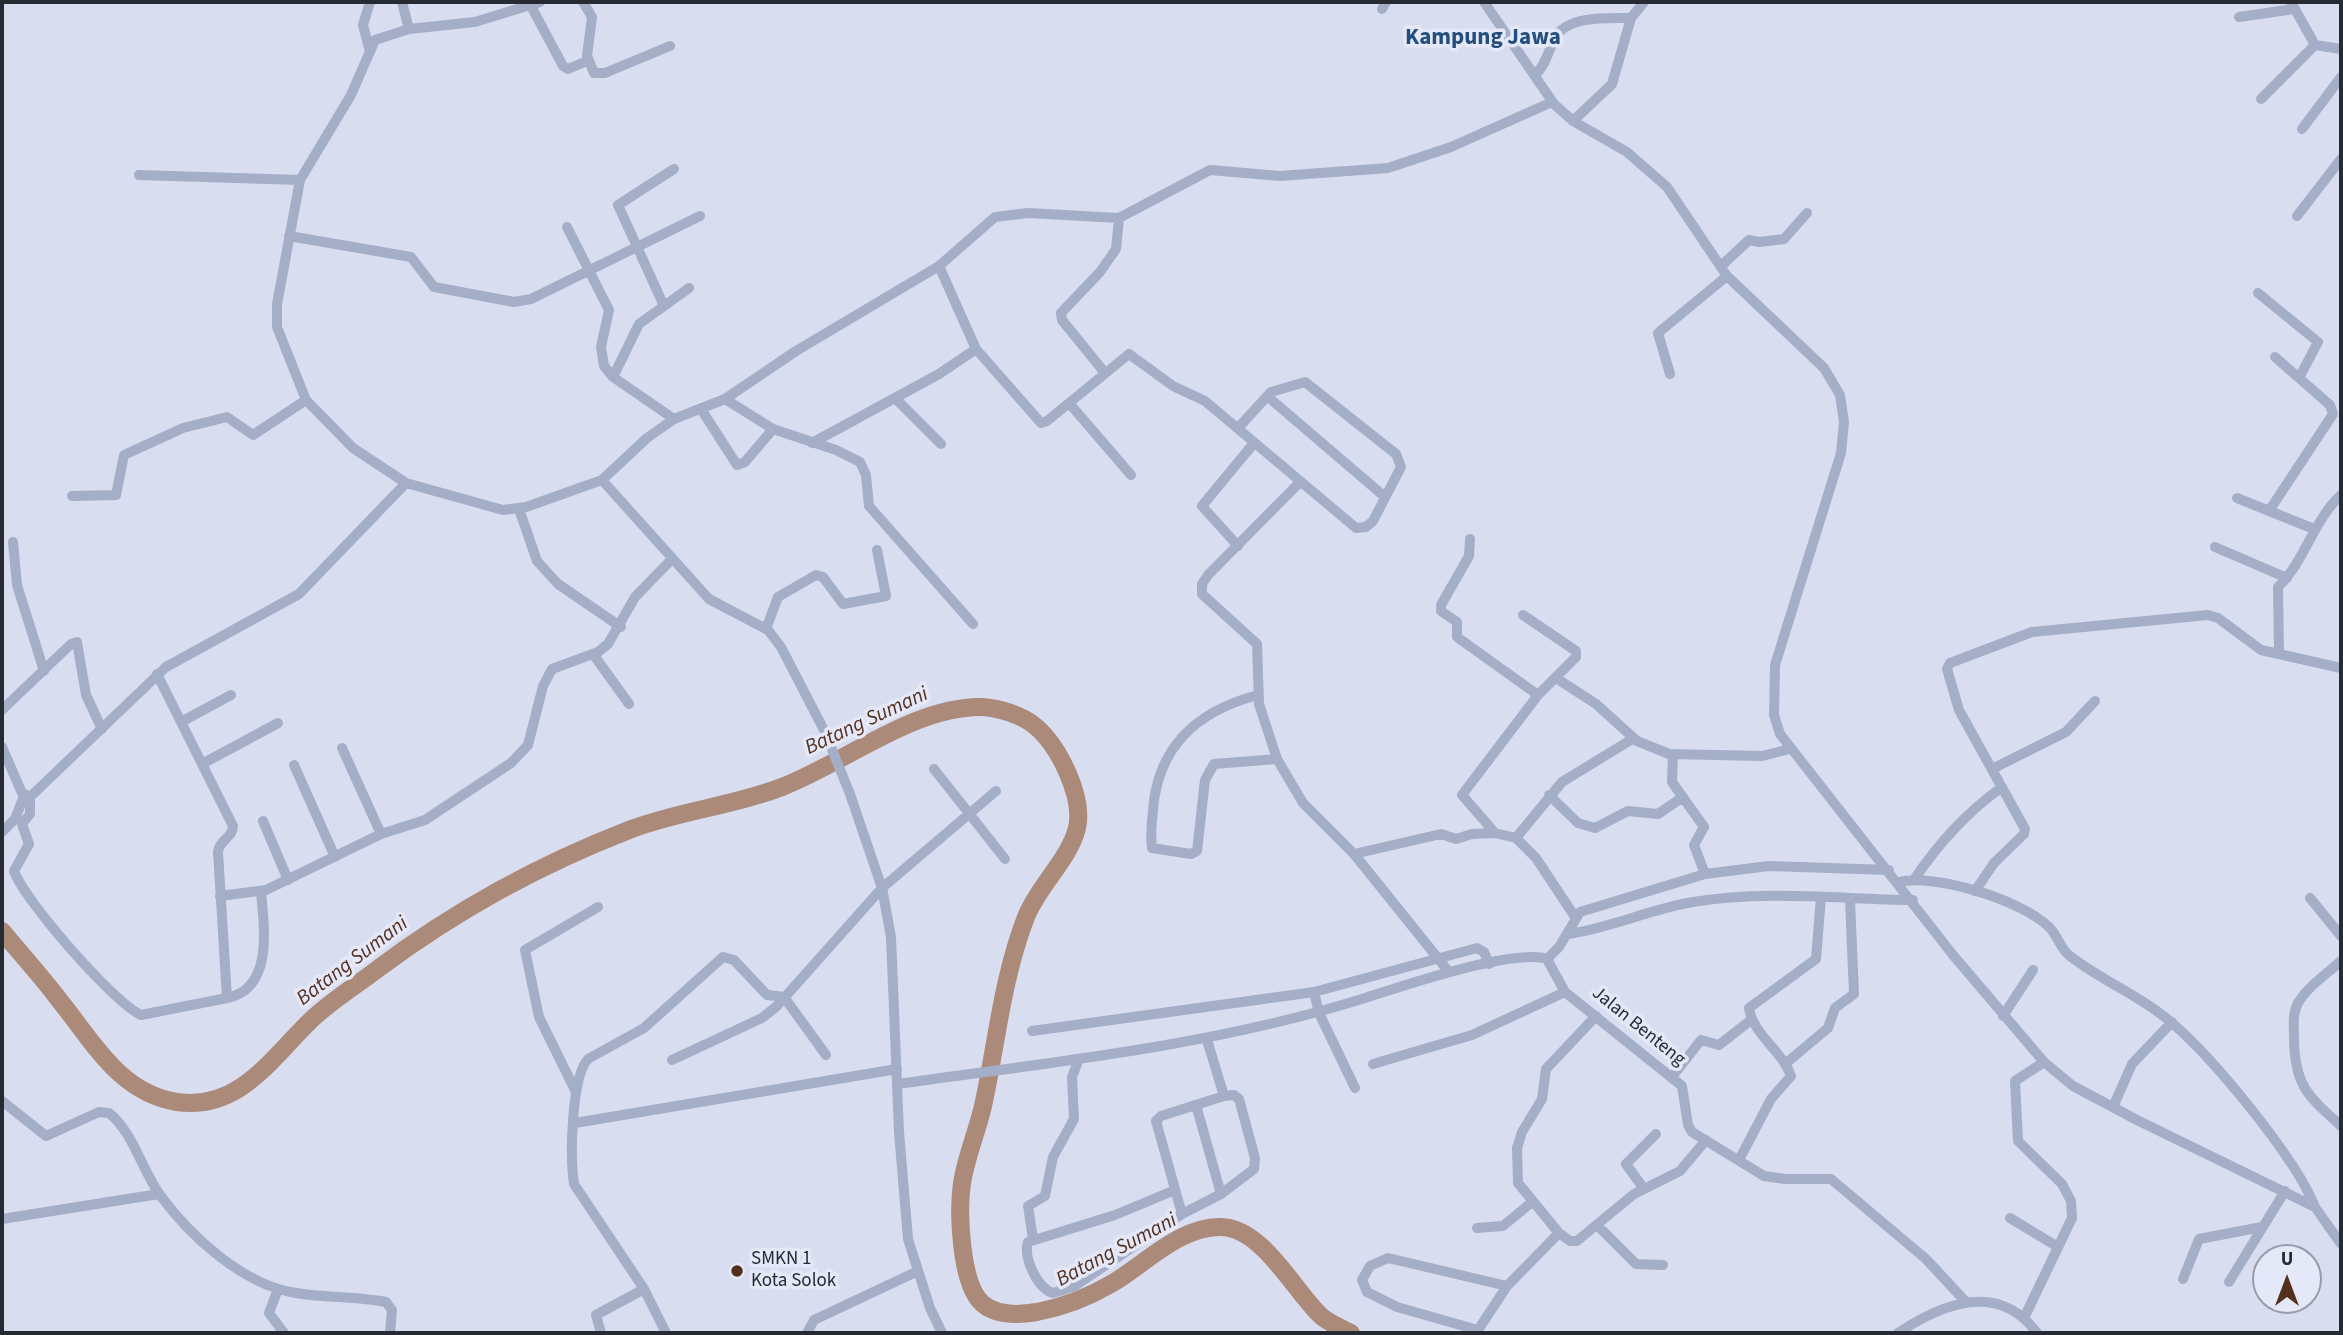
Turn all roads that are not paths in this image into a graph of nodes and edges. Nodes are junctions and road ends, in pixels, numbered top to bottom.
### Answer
1 (370, 2) edge
2 (402, 2) edge
3 (583, 2) edge
4 (1484, 2) edge
5 (1644, 2) edge
6 (536, 4) edge
7 (2293, 5) edge
8 (1633, 10) edge
9 (2239, 17) dead end
10 (409, 29) junction
11 (2315, 45) junction
12 (670, 46) dead end
13 (369, 48) junction
14 (2341, 49) edge
15 (587, 61) junction
16 (1535, 76) junction
17 (2341, 77) edge
18 (2260, 99) dead end
19 (1552, 102) junction
20 (1573, 121) junction
21 (2302, 129) dead end
22 (2341, 159) edge
23 (674, 169) dead end
24 (139, 175) dead end
25 (300, 180) junction
26 (1807, 213) dead end
27 (700, 216) dead end
28 (2297, 216) dead end
29 (1119, 218) junction
30 (567, 227) dead end
31 (289, 236) junction
32 (636, 247) junction
33 (939, 266) junction
34 (1721, 266) junction
35 (589, 270) junction
36 (1727, 276) junction
37 (690, 288) dead end
38 (2258, 293) dead end
39 (664, 306) junction
40 (975, 349) junction
41 (2275, 357) dead end
42 (1105, 373) junction
43 (1670, 374) dead end
44 (613, 377) junction
45 (2299, 378) junction
46 (1267, 396) junction
47 (895, 398) junction
48 (725, 399) junction
49 (306, 400) junction
50 (1069, 403) junction
51 (701, 409) junction
52 (674, 419) junction
53 (1238, 428) junction
54 (773, 429) junction
55 (812, 443) junction
56 (1254, 443) junction
57 (941, 444) dead end
58 (1130, 475) dead end
59 (602, 480) junction
60 (1299, 483) junction
61 (406, 484) junction
62 (72, 496) dead end
63 (1385, 497) junction
64 (2341, 497) edge
65 (2237, 498) dead end
66 (519, 509) junction
67 (2269, 511) junction
68 (2314, 529) junction
69 (1470, 539) dead end
70 (13, 542) dead end
71 (1238, 546) junction
72 (2215, 547) dead end
73 (877, 550) dead end
74 (672, 559) junction
75 (2287, 578) junction
76 (1523, 615) dead end
77 (973, 624) dead end
78 (621, 627) junction
79 (766, 628) junction
80 (2279, 653) junction
81 (593, 654) junction
82 (2341, 668) edge
83 (44, 671) junction
84 (157, 674) junction
85 (1556, 678) junction
86 (231, 695) dead end
87 (1258, 695) junction
88 (1538, 695) junction
89 (2095, 701) dead end
90 (629, 704) dead end
91 (2, 710) edge
92 (181, 722) junction
93 (278, 723) dead end
94 (102, 730) junction
95 (1634, 738) junction
96 (2, 747) edge
97 (342, 748) dead end
98 (1790, 749) junction
99 (1673, 755) junction
100 (1278, 759) junction
101 (202, 764) junction
102 (294, 765) dead end
103 (934, 769) dead end
104 (1992, 769) junction
105 (2002, 787) junction
106 (996, 791) dead end
107 (1549, 794) junction
108 (27, 797) junction
109 (1683, 797) junction
110 (970, 815) junction
111 (263, 821) dead end
112 (2, 832) edge
113 (1495, 833) junction
114 (381, 834) junction
115 (1517, 838) junction
116 (1354, 854) junction
117 (335, 857) junction
118 (1004, 859) dead end
119 (1889, 870) junction
120 (1704, 874) junction
121 (1915, 878) junction
122 (288, 880) junction
123 (1899, 882) junction
124 (882, 888) junction
125 (1975, 891) junction
126 (261, 892) junction
127 (220, 896) junction
128 (1821, 897) junction
129 (2310, 898) dead end
130 (1850, 899) junction
131 (1913, 900) junction
132 (598, 907) dead end
133 (1575, 917) junction
134 (1568, 934) junction
135 (2341, 936) edge
136 (1439, 957) junction
137 (1547, 959) junction
138 (2341, 961) edge
139 (1489, 964) junction
140 (2034, 970) dead end
141 (1449, 972) junction
142 (1314, 992) junction
143 (1565, 992) junction
144 (784, 997) junction
145 (227, 998) junction
146 (1319, 1013) junction
147 (1596, 1016) junction
148 (2003, 1016) junction
149 (1751, 1020) junction
150 (2172, 1022) junction
151 (1032, 1031) dead end
152 (1207, 1040) junction
153 (826, 1055) dead end
154 (1079, 1059) junction
155 (672, 1060) dead end
156 (2044, 1062) junction
157 (1373, 1063) dead end
158 (1786, 1064) junction
159 (897, 1069) junction
160 (1672, 1077) junction
161 (898, 1084) junction
162 (1354, 1088) dead end
163 (575, 1090) junction
164 (1224, 1096) junction
165 (2, 1101) edge
166 (1196, 1105) junction
167 (2113, 1107) junction
168 (575, 1123) junction
169 (2341, 1126) edge
170 (1656, 1134) dead end
171 (1706, 1140) junction
172 (1739, 1160) junction
173 (1644, 1189) junction
174 (1175, 1190) junction
175 (2285, 1191) junction
176 (159, 1194) junction
177 (1221, 1194) junction
178 (1532, 1202) junction
179 (2315, 1208) junction
180 (1182, 1214) junction
181 (2010, 1218) dead end
182 (2, 1219) edge
183 (1597, 1225) junction
184 (2262, 1227) junction
185 (1477, 1228) dead end
186 (1559, 1233) junction
187 (1033, 1240) junction
188 (2341, 1244) edge
189 (2058, 1247) junction
190 (1663, 1265) dead end
191 (918, 1271) junction
192 (2183, 1279) dead end
193 (2229, 1282) dead end
194 (1507, 1286) junction
195 (278, 1289) junction
196 (644, 1289) junction
197 (1965, 1301) junction
198 (2025, 1317) junction
199 (284, 1333) edge
200 (390, 1333) edge
201 (601, 1333) edge
202 (666, 1333) edge
203 (807, 1333) edge
204 (942, 1333) edge
205 (1898, 1333) edge
206 (2037, 1333) edge

1 - 13 street
2 - 10 street
3 - 15 street
4 - 16 street
5 - 8 street
6 - 10 street
6 - 15 street
7 - 9 street
7 - 11 street
8 - 16 street
8 - 20 street
10 - 13 street
11 - 14 street
11 - 18 street
12 - 15 street
13 - 25 street
16 - 19 street
17 - 21 street
19 - 20 street
19 - 29 street
20 - 34 street
22 - 28 street
23 - 32 street
24 - 25 street
25 - 31 street
26 - 34 street
27 - 32 street
29 - 33 street
29 - 42 street
30 - 35 street
31 - 35 street
31 - 49 street
32 - 35 street
32 - 39 street
33 - 40 street
33 - 48 street
34 - 36 street
35 - 44 street
36 - 43 street
36 - 98 street
37 - 39 street
38 - 45 street
39 - 44 street
40 - 47 street
40 - 50 street
41 - 45 street
42 - 50 street
42 - 53 street
44 - 52 street
45 - 67 street
46 - 53 street
46 - 63 street
46 - 63 street
47 - 55 street
47 - 57 street
48 - 51 street
48 - 54 street
49 - 61 street
49 - 62 street
50 - 58 street
51 - 52 street
51 - 54 street
52 - 59 street
53 - 56 street
54 - 55 street
55 - 77 street
56 - 60 street
56 - 71 street
59 - 66 street
59 - 74 street
60 - 63 street
60 - 71 street
61 - 66 street
61 - 84 street
64 - 68 street
65 - 67 street
66 - 78 street
67 - 68 street
68 - 75 street
69 - 88 street
70 - 83 street
71 - 87 street
72 - 75 street
73 - 79 street
74 - 78 street
74 - 79 street
75 - 80 street
76 - 85 street
78 - 81 street
79 - 124 street
80 - 82 street
80 - 104 street
81 - 90 street
81 - 114 street
83 - 91 street
83 - 94 street
84 - 92 street
84 - 94 street
85 - 88 street
85 - 95 street
86 - 92 street
87 - 100 street
87 - 100 street
88 - 113 street
89 - 104 street
92 - 101 street
93 - 101 street
94 - 108 street
95 - 99 street
95 - 107 street
96 - 108 street
97 - 114 street
98 - 99 street
98 - 119 street
99 - 109 street
100 - 116 street
101 - 127 street
102 - 117 street
103 - 110 street
104 - 105 street
105 - 121 street
105 - 125 street
106 - 110 street
107 - 109 street
107 - 115 street
108 - 112 street
108 - 145 street
109 - 120 street
110 - 118 street
110 - 124 street
111 - 122 street
113 - 115 street
113 - 116 street
114 - 117 street
115 - 133 street
116 - 136 street
117 - 122 street
119 - 120 street
119 - 123 street
120 - 133 street
121 - 123 street
121 - 125 street
122 - 126 street
123 - 131 street
124 - 144 street
124 - 159 street
125 - 150 street
126 - 127 street
126 - 145 street
127 - 145 street
128 - 130 street
128 - 134 street
128 - 149 street
129 - 135 street
130 - 131 street
130 - 158 street
131 - 148 street
132 - 163 street
133 - 134 street
134 - 137 street
136 - 139 street
136 - 141 street
136 - 142 street
137 - 139 street
137 - 143 street, Jalan Benteng
138 - 169 street
139 - 141 street
140 - 148 street
141 - 146 street
142 - 146 street
142 - 151 street
143 - 147 street, Jalan Benteng
143 - 157 street
144 - 153 street
144 - 155 street
144 - 163 street
146 - 152 street
146 - 162 street
147 - 160 street, Jalan Benteng
147 - 178 street
148 - 156 street
149 - 158 street
149 - 160 street
150 - 167 street
150 - 179 street
152 - 154 street
152 - 164 street
154 - 161 street
154 - 187 street
156 - 167 street
156 - 189 street
158 - 172 street
159 - 161 street
159 - 168 street
160 - 171 street, Jalan Benteng
161 - 191 street
163 - 168 street
164 - 166 street
164 - 177 street
165 - 176 street
166 - 174 street
166 - 177 street
167 - 175 street
168 - 196 street
170 - 173 street
171 - 172 street, Jalan Benteng
171 - 173 street
172 - 197 street, Jalan Benteng
173 - 183 street
174 - 180 street
174 - 187 street
175 - 179 street
175 - 184 street
176 - 182 street
176 - 195 street
177 - 180 street
178 - 185 street
178 - 186 street
179 - 188 street
180 - 187 street
181 - 189 street
183 - 186 street
183 - 190 street
184 - 192 street
184 - 193 street
186 - 194 street
189 - 198 street
191 - 203 street
191 - 204 street
194 - 194 street
195 - 199 street
195 - 200 street
196 - 201 street
196 - 202 street
197 - 198 street
197 - 205 street
198 - 206 street

